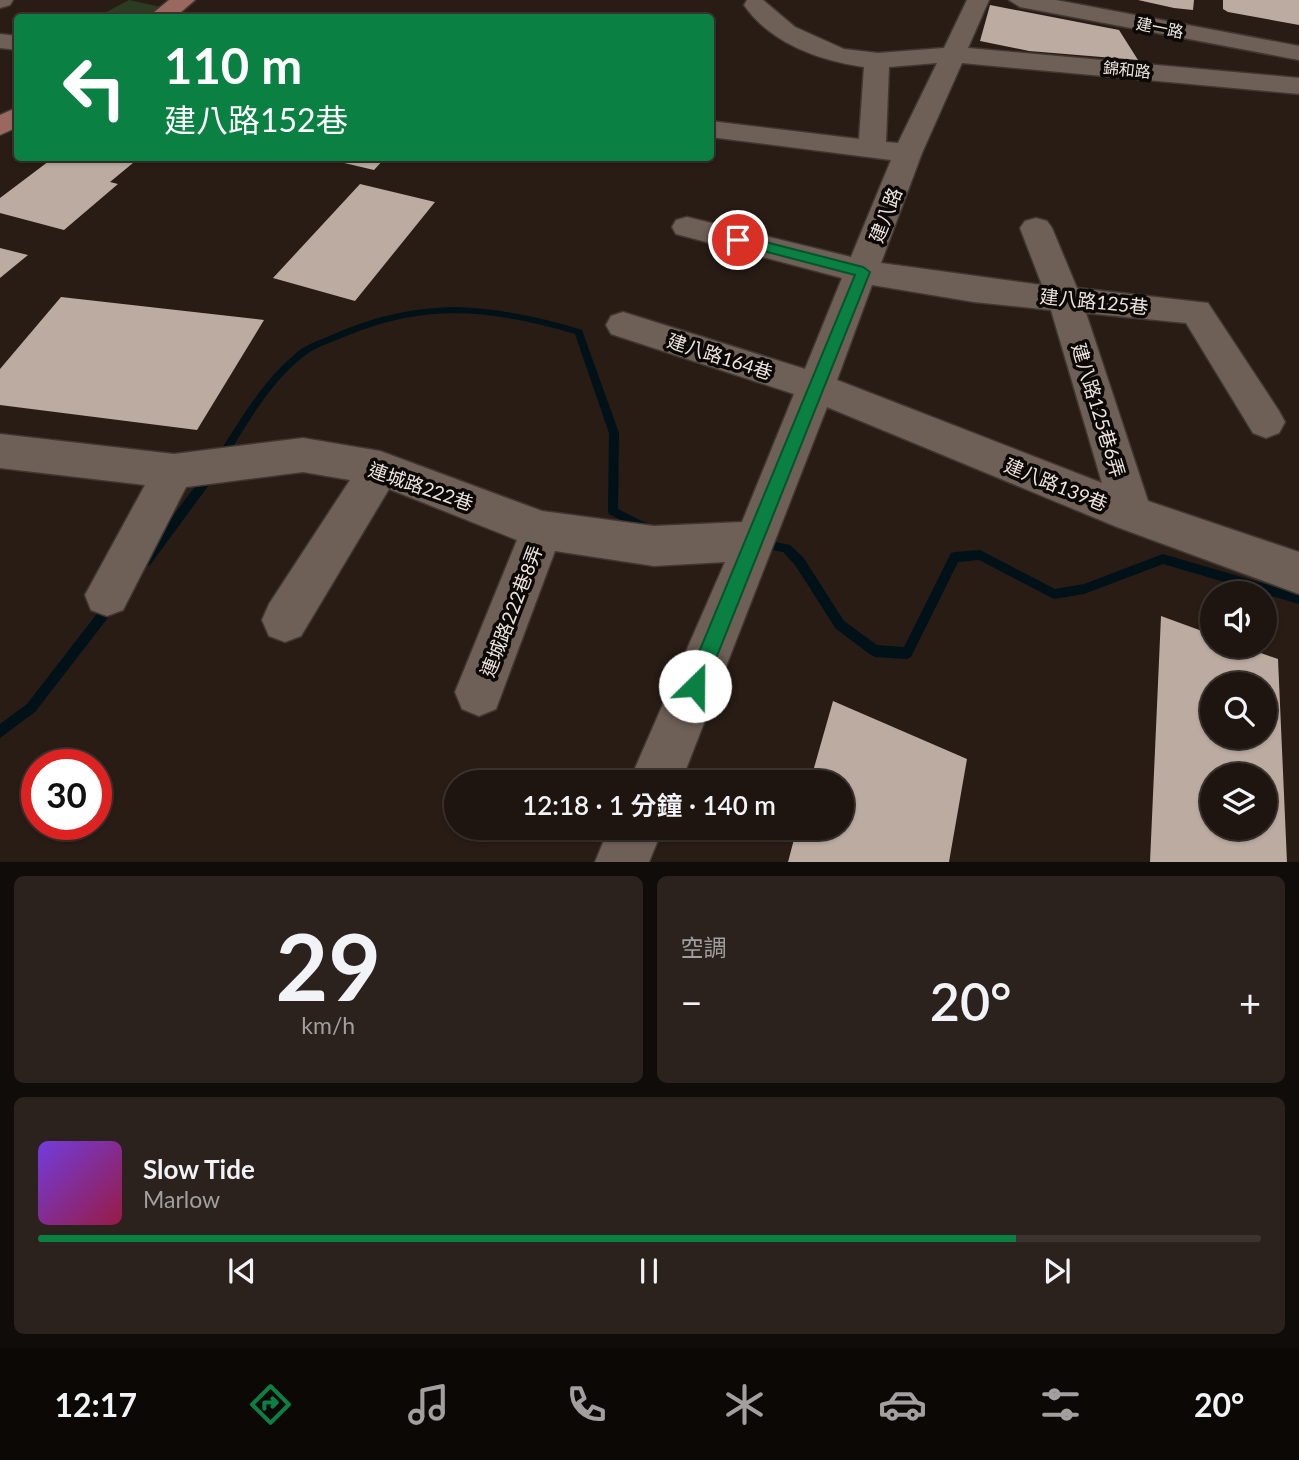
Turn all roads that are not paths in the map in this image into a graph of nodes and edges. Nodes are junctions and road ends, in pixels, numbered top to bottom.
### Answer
1 (978, 0) edge
2 (1020, 0) edge
3 (1072, 0) edge
4 (755, 5) dead end
5 (192, 8) edge
6 (172, 14) edge
7 (1299, 42) edge
8 (1299, 53) edge
9 (954, 55) junction
10 (877, 61) junction
11 (1299, 86) edge
12 (714, 129) edge
13 (890, 150) junction
14 (687, 227) dead end
15 (1035, 228) dead end
16 (863, 272) junction
17 (1063, 298) junction
18 (623, 325) dead end
19 (816, 387) junction
20 (1266, 422) dead end
21 (0, 451) edge
22 (380, 468) junction
23 (174, 471) junction
24 (1132, 514) junction
25 (542, 530) junction
26 (755, 541) junction
27 (1299, 573) edge
28 (107, 596) dead end
29 (285, 620) dead end
30 (479, 692) dead end
31 (660, 770) edge
32 (631, 840) edge
33 (622, 862) edge

1 - 9 street, 建八路
2 - 8 street, 建一路
3 - 7 street, 建一路
4 - 10 street, 錦和路
5 - 6 main road
9 - 10 street, 錦和路
9 - 11 street, 錦和路
9 - 13 street, 建八路
10 - 13 street
12 - 13 street
13 - 16 street, 建八路
14 - 16 street, 建八路125巷
15 - 17 street, 建八路125巷6弄
16 - 17 street, 建八路125巷
16 - 19 street, 建八路
17 - 20 street, 建八路125巷
17 - 24 street, 建八路125巷6弄
18 - 19 street, 建八路164巷
19 - 24 street, 建八路139巷
19 - 26 street, 建八路
21 - 23 street, 連城路222巷
22 - 23 street, 連城路222巷
22 - 25 street, 連城路222巷
22 - 29 street
23 - 28 street
24 - 27 street, 建八路139巷
25 - 26 street, 連城路222巷
25 - 30 street, 連城路222巷8弄
26 - 31 street, 建八路
32 - 33 street

